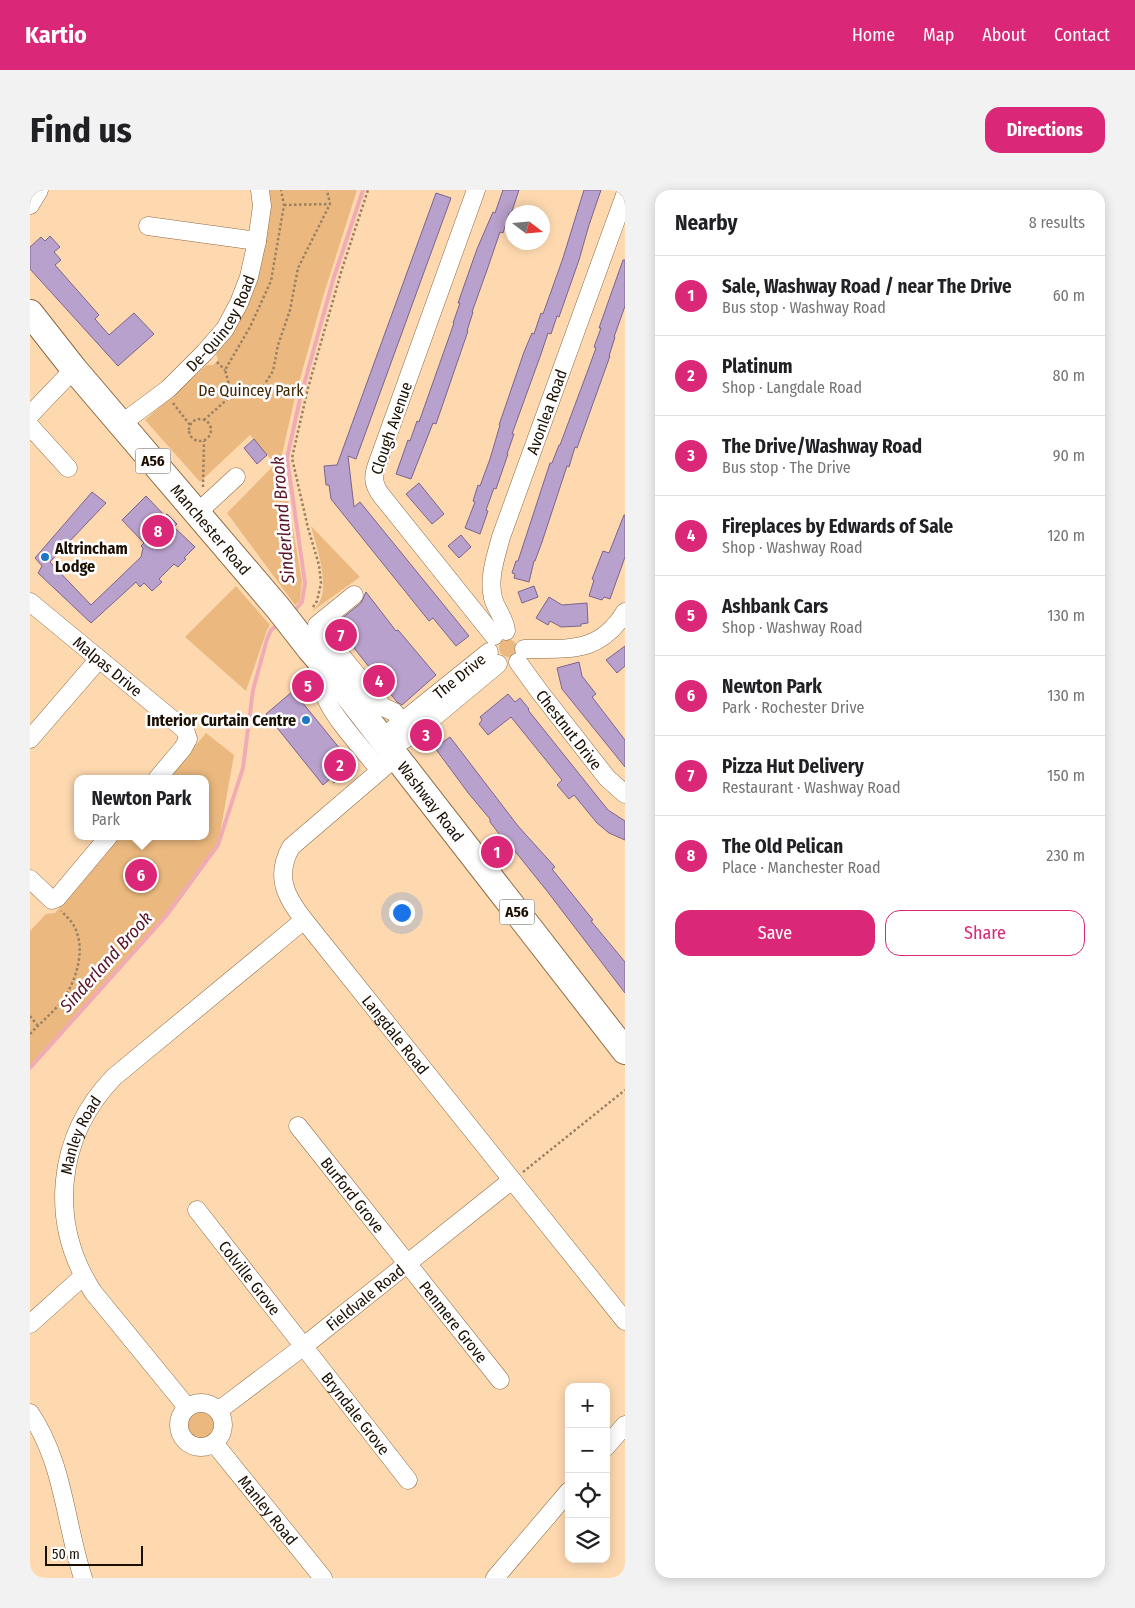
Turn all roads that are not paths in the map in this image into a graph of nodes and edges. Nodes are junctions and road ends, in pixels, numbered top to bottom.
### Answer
1 (39, 190) edge
2 (260, 190) edge
3 (476, 190) edge
4 (625, 195) edge
5 (30, 205) edge
6 (148, 226) dead end
7 (257, 241) junction
8 (30, 313) edge
9 (74, 369) junction
10 (30, 415) edge
11 (121, 424) junction
12 (30, 426) edge
13 (68, 468) dead end
14 (236, 477) dead end
15 (193, 509) junction
16 (354, 596) dead end
17 (30, 602) edge
18 (625, 612) edge
19 (288, 620) joint
20 (318, 642) junction
21 (497, 645) junction
22 (521, 655) junction
23 (99, 659) junction
24 (30, 738) edge
25 (396, 749) junction
26 (160, 775) edge
27 (625, 794) edge
28 (106, 840) edge
29 (30, 879) edge
30 (304, 920) junction
31 (625, 1051) edge
32 (298, 1126) dead end
33 (512, 1180) junction
34 (197, 1210) dead end
35 (408, 1264) junction
36 (84, 1279) junction
37 (625, 1321) edge
38 (30, 1324) edge
39 (304, 1346) junction
40 (500, 1380) dead end
41 (187, 1407) junction
42 (218, 1411) junction
43 (30, 1413) edge
44 (625, 1425) edge
45 (610, 1442) edge
46 (214, 1443) junction
47 (408, 1480) dead end
48 (565, 1496) edge
49 (83, 1578) edge
50 (323, 1578) edge
51 (495, 1578) edge

1 - 5 street
2 - 7 street, De-Quincey Road
3 - 21 street, Clough Avenue
4 - 21 street, Avonlea Road
6 - 7 street
7 - 11 street, De-Quincey Road
8 - 9 highway, Manchester Road / A56
9 - 10 street
9 - 11 highway, Manchester Road / A56
11 - 15 highway, Manchester Road / A56
12 - 13 street
14 - 15 street
15 - 19 highway, Manchester Road / A56
16 - 20 street
17 - 23 street, Malpas Drive
18 - 22 street
19 - 20 highway, Washway Road / A56
20 - 25 highway, Washway Road / A56
20 - 25 street
21 - 22 street
21 - 22 street, Chestnut Drive
21 - 25 street, The Drive
22 - 27 street, Chestnut Drive
23 - 24 street
23 - 26 street, Malpas Drive
25 - 30 street, Langdale Road
25 - 31 highway, Washway Road / A56
28 - 29 street
30 - 33 street, Langdale Road
30 - 36 street, Manley Road
32 - 35 street, Burford Grove
33 - 35 street, Fieldvale Road
33 - 37 street, Langdale Road
34 - 39 street, Colville Grove
35 - 39 street, Fieldvale Road
35 - 40 street, Penmere Grove
36 - 38 street
36 - 41 street, Manley Road
39 - 42 street, Fieldvale Road
39 - 47 street, Bryndale Grove
41 - 42 street
41 - 46 street
42 - 46 street
43 - 49 street
44 - 45 street
46 - 50 street, Manley Road
48 - 51 street

